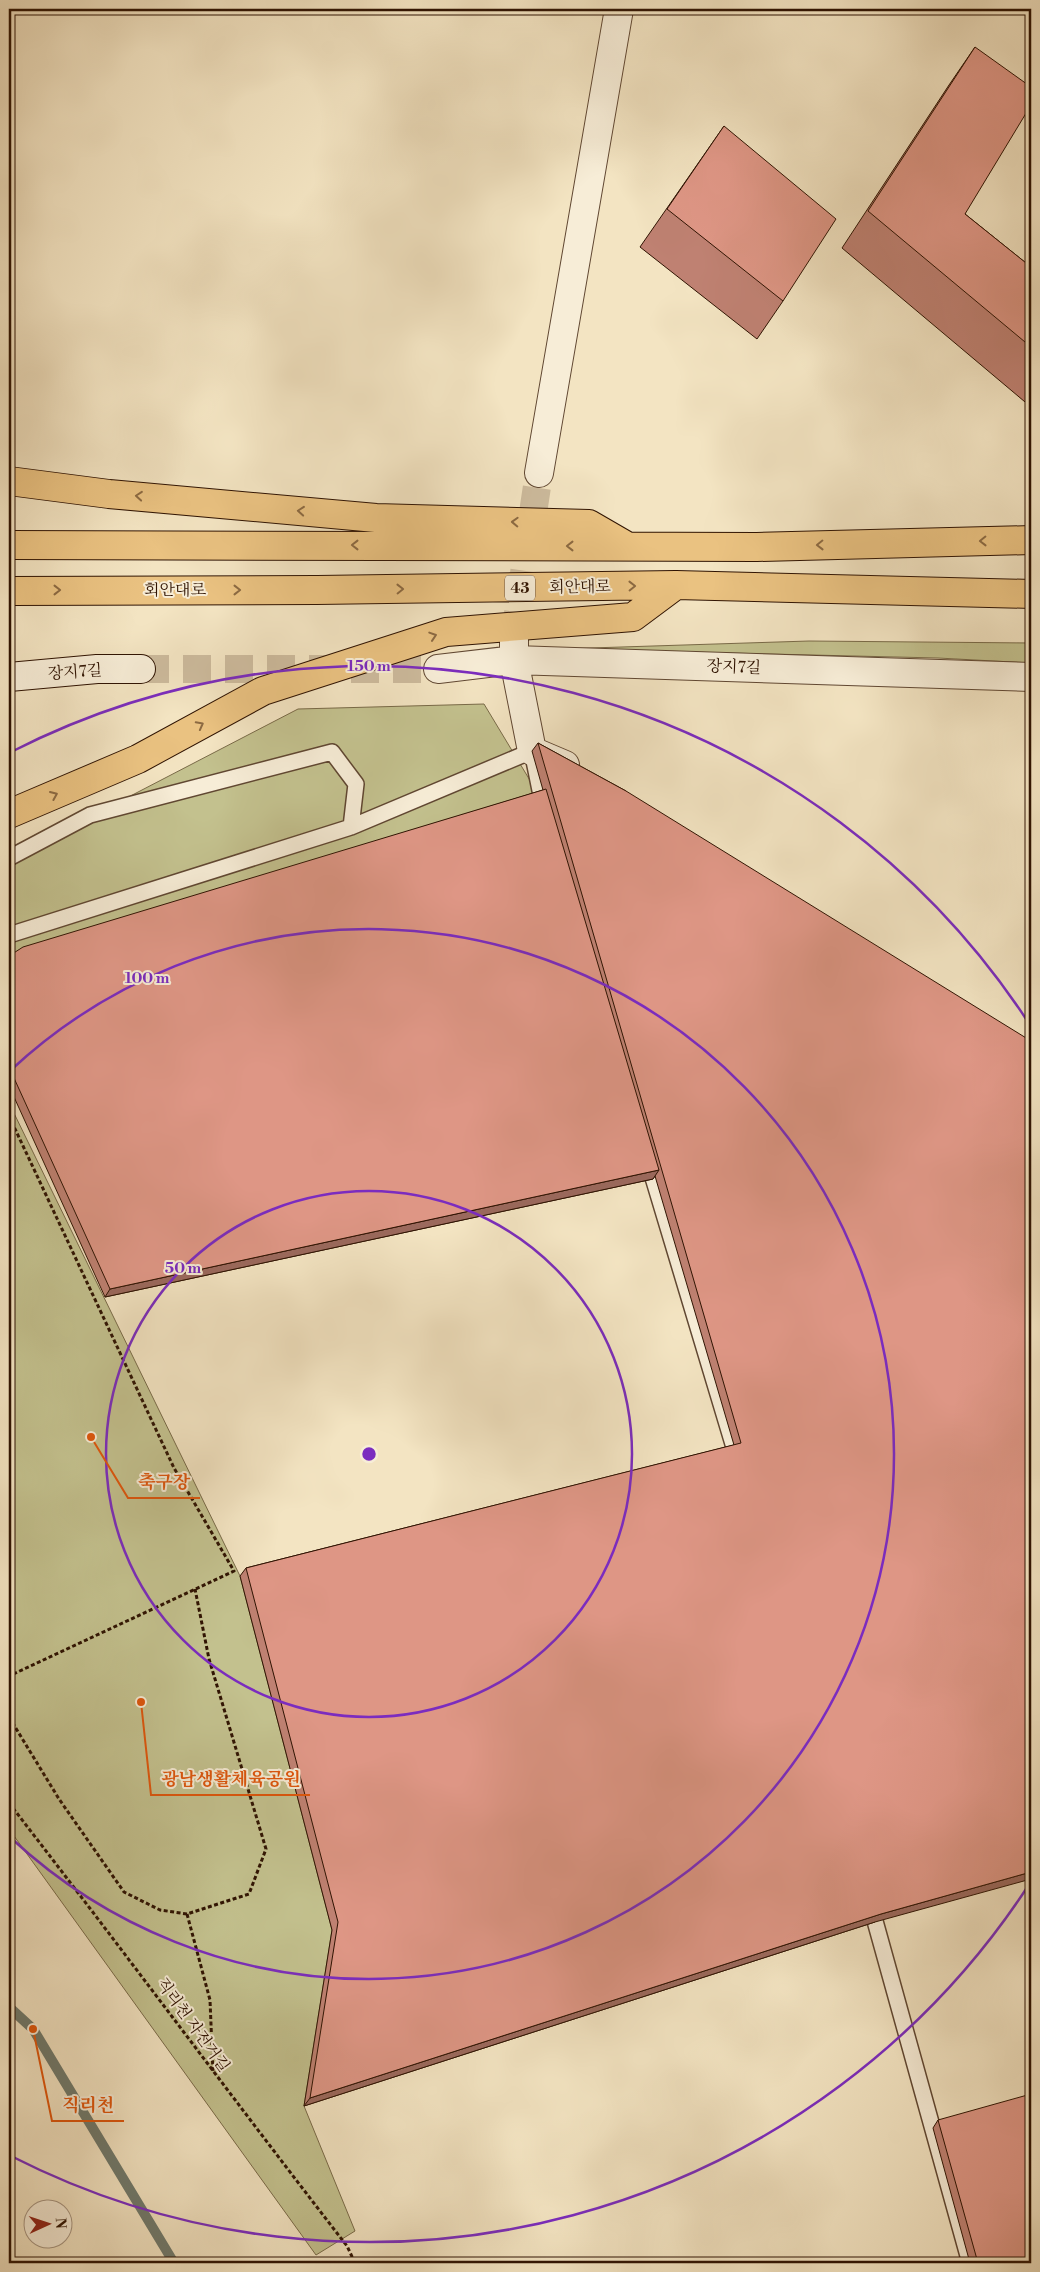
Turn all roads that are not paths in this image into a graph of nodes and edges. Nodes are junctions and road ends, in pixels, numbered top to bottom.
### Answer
1 (619, 9) edge
2 (540, 473) tunnel mouth
3 (9, 481) edge
4 (1031, 540) edge
5 (9, 545) edge
6 (628, 546) junction
7 (676, 586) junction
8 (9, 590) edge
9 (1031, 594) edge
10 (514, 650) junction
11 (141, 669) tunnel mouth
12 (438, 669) tunnel mouth
13 (9, 677) edge
14 (1031, 677) edge
15 (532, 751) junction
16 (590, 776) edge
17 (9, 814) edge
18 (549, 826) edge
19 (351, 827) junction
20 (9, 858) edge
21 (9, 935) edge
22 (645, 1150) edge
23 (744, 1479) edge
24 (864, 1884) edge
25 (970, 2263) edge

1 - 2 street
6 -> 3 highway
4 -> 6 highway
6 -> 5 highway
8 -> 7 highway, 회안대로 / 43
7 - 9 highway, 회안대로 / 43
17 -> 7 highway
10 - 12 street, 장지7길
10 - 14 street, 장지7길
10 - 15 street
11 - 13 street, 장지7길
15 - 16 street
15 - 18 lane
15 - 19 lane
19 - 20 lane
19 - 21 lane
22 - 23 lane
24 - 25 lane

